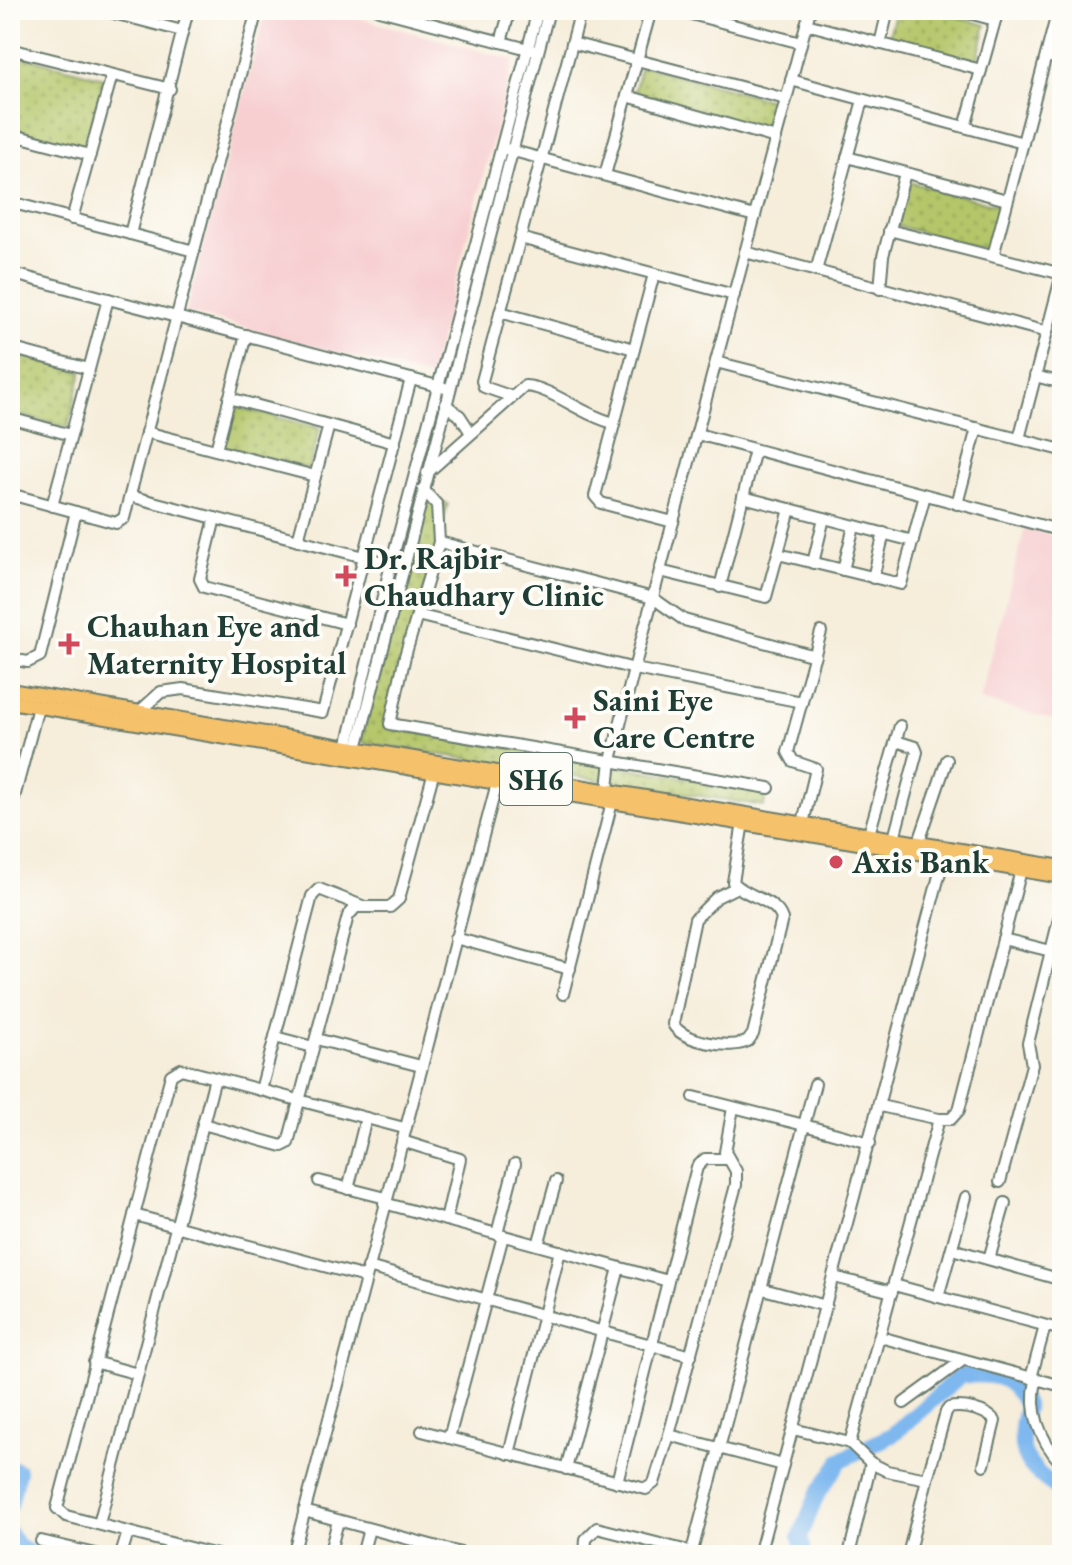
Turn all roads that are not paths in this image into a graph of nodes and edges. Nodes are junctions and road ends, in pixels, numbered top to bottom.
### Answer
1 (13, 10) edge
2 (102, 10) edge
3 (188, 10) edge
4 (257, 10) edge
5 (379, 10) edge
6 (510, 10) edge
7 (538, 10) edge
8 (549, 10) edge
9 (581, 10) edge
10 (651, 10) edge
11 (676, 10) edge
12 (810, 10) edge
13 (888, 10) edge
14 (958, 10) edge
15 (1058, 10) edge
16 (996, 15) edge
17 (10, 23) edge
18 (806, 24) junction
19 (182, 31) junction
20 (501, 42) junction
21 (572, 43) junction
22 (801, 43) junction
23 (880, 44) junction
24 (10, 49) edge
25 (533, 50) junction
26 (1046, 56) junction
27 (637, 60) junction
28 (1062, 60) edge
29 (981, 70) junction
30 (112, 75) junction
31 (791, 80) junction
32 (170, 89) junction
33 (627, 96) junction
34 (786, 99) junction
35 (863, 100) junction
36 (965, 127) junction
37 (10, 134) edge
38 (776, 138) junction
39 (1023, 143) junction
40 (507, 149) junction
41 (90, 155) junction
42 (847, 157) junction
43 (542, 158) junction
44 (905, 173) junction
45 (605, 175) junction
46 (1007, 200) junction
47 (10, 202) edge
48 (755, 216) junction
49 (72, 219) junction
50 (889, 230) junction
51 (130, 234) junction
52 (520, 238) junction
53 (194, 251) junction
54 (745, 252) junction
55 (993, 256) junction
56 (816, 271) junction
57 (10, 273) edge
58 (654, 274) junction
59 (1062, 274) edge
60 (880, 289) junction
61 (734, 295) junction
62 (108, 299) junction
63 (500, 312) junction
64 (176, 317) junction
65 (1047, 332) junction
66 (246, 335) junction
67 (10, 348) edge
68 (634, 349) junction
69 (716, 362) junction
70 (89, 369) junction
71 (1035, 376) junction
72 (411, 379) junction
73 (1062, 383) edge
74 (444, 388) junction
75 (510, 396) junction
76 (229, 398) junction
77 (445, 404) junction
78 (10, 418) edge
79 (614, 423) junction
80 (329, 425) junction
81 (977, 428) junction
82 (146, 432) junction
83 (471, 433) junction
84 (697, 434) junction
85 (71, 435) junction
86 (1019, 439) junction
87 (395, 443) junction
88 (216, 450) junction
89 (755, 450) junction
90 (1062, 450) edge
91 (427, 473) junction
92 (315, 476) junction
93 (423, 489) junction
94 (10, 494) edge
95 (925, 495) junction
96 (130, 496) junction
97 (743, 497) junction
98 (957, 504) junction
99 (52, 506) junction
100 (790, 509) junction
101 (76, 512) junction
102 (215, 518) junction
103 (824, 518) junction
104 (673, 522) junction
105 (854, 526) junction
106 (1062, 531) edge
107 (884, 533) junction
108 (298, 540) junction
109 (913, 541) junction
110 (439, 542) junction
111 (778, 554) junction
112 (365, 557) junction
113 (813, 563) junction
114 (396, 566) junction
115 (843, 570) junction
116 (660, 571) junction
117 (873, 578) junction
118 (720, 587) junction
119 (653, 598) junction
120 (417, 615) junction
121 (347, 624) junction
122 (821, 632) dead end
123 (815, 656) junction
124 (10, 659) edge
125 (635, 669) junction
126 (10, 690) edge
127 (10, 702) edge
128 (802, 702) junction
129 (38, 707) junction
130 (139, 712) junction
131 (900, 726) dead end
132 (896, 741) junction
133 (352, 751) junction
134 (611, 760) junction
135 (947, 760) dead end
136 (434, 771) junction
137 (497, 783) junction
138 (14, 785) edge
139 (769, 788) dead end
140 (609, 798) junction
141 (10, 813) edge
142 (743, 823) junction
143 (803, 823) junction
144 (869, 834) junction
145 (894, 838) junction
146 (919, 842) junction
147 (944, 857) junction
148 (1062, 867) edge
149 (1021, 870) junction
150 (1062, 877) edge
151 (737, 887) junction
152 (362, 906) junction
153 (1062, 907) edge
154 (455, 938) junction
155 (1003, 939) junction
156 (1051, 951) junction
157 (570, 969) junction
158 (563, 994) dead end
159 (275, 1037) junction
160 (314, 1043) junction
161 (421, 1066) junction
162 (215, 1078) junction
163 (815, 1084) dead end
164 (261, 1090) junction
165 (694, 1097) dead end
166 (299, 1100) junction
167 (880, 1106) junction
168 (733, 1108) junction
169 (366, 1118) junction
170 (939, 1119) junction
171 (203, 1124) junction
172 (804, 1125) junction
173 (404, 1128) junction
174 (402, 1141) junction
175 (870, 1143) junction
176 (727, 1159) junction
177 (515, 1164) dead end
178 (319, 1181) dead end
179 (556, 1181) dead end
180 (1000, 1182) dead end
181 (348, 1189) junction
182 (966, 1197) dead end
183 (385, 1201) junction
184 (1005, 1203) dead end
185 (134, 1215) junction
186 (446, 1220) junction
187 (177, 1227) junction
188 (500, 1235) junction
189 (538, 1245) junction
190 (952, 1249) junction
191 (560, 1251) junction
192 (989, 1259) junction
193 (619, 1268) junction
194 (367, 1272) junction
195 (834, 1277) junction
196 (1062, 1280) edge
197 (668, 1281) junction
198 (763, 1289) junction
199 (893, 1289) junction
200 (938, 1297) junction
201 (487, 1301) junction
202 (826, 1306) junction
203 (543, 1317) junction
204 (1045, 1326) junction
205 (1062, 1330) edge
206 (602, 1333) junction
207 (880, 1337) junction
208 (652, 1346) junction
209 (691, 1356) junction
210 (963, 1360) junction
211 (94, 1362) junction
212 (138, 1374) junction
213 (1034, 1379) junction
214 (1062, 1386) edge
215 (904, 1403) dead end
216 (793, 1429) junction
217 (422, 1431) dead end
218 (669, 1435) junction
219 (449, 1438) junction
220 (719, 1448) junction
221 (856, 1448) junction
222 (509, 1454) junction
223 (1061, 1459) edge
224 (871, 1463) junction
225 (783, 1465) junction
226 (984, 1465) dead end
227 (566, 1469) junction
228 (927, 1479) junction
229 (617, 1482) junction
230 (304, 1511) junction
231 (338, 1521) junction
232 (99, 1524) junction
233 (369, 1529) junction
234 (128, 1532) junction
235 (41, 1541) dead end
236 (421, 1543) junction
237 (190, 1552) edge
238 (692, 1554) edge
239 (100, 1555) edge
240 (121, 1555) edge
241 (217, 1555) edge
242 (293, 1555) edge
243 (329, 1555) edge
244 (362, 1555) edge
245 (418, 1555) edge
246 (468, 1555) edge
247 (585, 1555) edge
248 (759, 1555) edge
249 (849, 1555) edge
250 (908, 1555) edge

1 - 17 street
2 - 19 street
3 - 19 street
4 - 53 street
5 - 20 street
6 - 20 street
7 - 25 street
8 - 25 street
9 - 21 street
10 - 27 street
11 - 22 street
12 - 18 street
13 - 23 street
14 - 16 street
15 - 26 street
16 - 29 street
18 - 22 street
18 - 23 street
19 - 32 street
20 - 25 street
21 - 27 street
21 - 43 street
22 - 31 street
23 - 29 street
24 - 30 street
25 - 40 street
26 - 28 street
26 - 39 street
27 - 33 street
27 - 34 street
29 - 36 street
30 - 32 street
30 - 41 street
31 - 34 street
31 - 35 street
32 - 51 street
33 - 38 street
33 - 45 street
34 - 38 street
35 - 36 street
35 - 42 street
36 - 39 street
37 - 41 street
38 - 48 street
39 - 46 street
40 - 43 street
40 - 74 street
41 - 49 street
42 - 44 street
42 - 56 street
43 - 45 street
43 - 52 street
44 - 46 street
44 - 50 street
45 - 48 street
46 - 55 street
47 - 49 street
48 - 54 street
49 - 51 street
50 - 55 street
50 - 60 street
51 - 53 street
52 - 58 street
52 - 63 street
53 - 64 street
54 - 56 street
54 - 61 street
55 - 59 street
56 - 60 street
57 - 62 street
58 - 61 street
58 - 68 street
59 - 65 street
60 - 65 street
61 - 69 street
62 - 64 street
62 - 70 street
63 - 68 street
63 - 75 street
64 - 66 street
64 - 82 street
65 - 71 street
66 - 72 street
66 - 76 street
67 - 70 street
68 - 79 street
69 - 81 street
69 - 84 street
70 - 85 street
71 - 73 street
71 - 86 street
72 - 74 street
72 - 87 street
74 - 77 street
74 - 114 street
75 - 79 street
75 - 83 street
76 - 80 street
76 - 88 street
77 - 83 street
77 - 91 street
78 - 85 street
79 - 104 street
80 - 87 street
80 - 92 street
81 - 86 street
81 - 98 street
82 - 88 street
82 - 96 street
83 - 91 street
84 - 89 street
84 - 104 street
85 - 99 street
86 - 90 street
87 - 112 street
88 - 92 street
89 - 95 street
89 - 97 street
91 - 93 street
92 - 108 street
93 - 110 street
93 - 114 street
94 - 99 street
95 - 98 street
95 - 109 street
96 - 101 street
96 - 102 street
97 - 100 street
97 - 118 street
98 - 106 street
99 - 101 street
100 - 103 street
100 - 111 street
101 - 124 street
102 - 108 street
102 - 121 street
103 - 105 street
103 - 113 street
104 - 116 street
105 - 107 street
105 - 115 street
107 - 109 street
107 - 117 street
108 - 112 street
109 - 117 street
110 - 119 street
110 - 120 street
111 - 113 street
111 - 118 street
112 - 114 street
112 - 121 street
113 - 115 street
114 - 133 street
115 - 117 street
116 - 118 street
116 - 119 street
119 - 123 street
119 - 125 street
120 - 125 street
120 - 134 street
121 - 130 street
122 - 123 street
123 - 128 street
125 - 128 street
125 - 134 street
126 - 130 main road, SH6
127 - 129 main road, SH6
128 - 143 street
129 - 133 main road, SH6
129 - 138 street
130 - 133 main road, SH6
131 - 132 street
132 - 144 street
132 - 145 street
133 - 136 main road, SH6
133 - 140 main road, SH6
134 - 139 street
134 - 140 street
135 - 146 street
136 - 137 main road, SH6
136 - 152 street
137 - 140 main road, SH6
137 - 154 street
138 - 141 street
140 - 142 main road, SH6
140 - 143 main road, SH6
140 - 157 street
142 - 147 main road, SH6
142 - 151 street
143 - 144 main road, SH6
144 - 145 main road, SH6
145 - 146 main road, SH6
146 - 148 main road, SH6
147 - 149 main road, SH6
147 - 167 street
149 - 150 main road, SH6
149 - 155 street
151 - 151 street
152 - 159 street
152 - 160 street
153 - 156 street
154 - 157 street
154 - 161 street
155 - 156 street
155 - 170 street
156 - 180 street
157 - 158 street
159 - 160 street
159 - 164 street
160 - 161 street
160 - 166 street
161 - 173 street
162 - 164 street
162 - 171 street
162 - 185 street
163 - 172 street
164 - 166 street
165 - 168 street
166 - 169 street
166 - 171 street
167 - 170 street
167 - 175 street
168 - 172 street
168 - 176 street
169 - 173 street
169 - 181 street
170 - 199 street
171 - 187 street
172 - 175 street
172 - 198 street
173 - 174 street
174 - 183 street
174 - 186 street
175 - 195 street
176 - 197 street
176 - 209 street
177 - 188 street
178 - 181 street
179 - 189 street
181 - 183 street
182 - 190 street
183 - 186 street
183 - 194 street
184 - 192 street
185 - 187 street
185 - 211 street
186 - 188 street
187 - 194 street
187 - 212 street
188 - 189 street
188 - 201 street
189 - 191 street
190 - 192 street
190 - 200 street
191 - 193 street
191 - 203 street
192 - 196 street
193 - 197 street
193 - 206 street
194 - 201 street
194 - 230 street
195 - 199 street
195 - 202 street
197 - 208 street
198 - 202 street
198 - 220 street
199 - 200 street
199 - 207 street
200 - 204 street
201 - 203 street
201 - 219 street
202 - 216 street
203 - 206 street
203 - 222 street
204 - 205 street
204 - 213 street
206 - 208 street
206 - 227 street
207 - 210 street
207 - 221 street
208 - 209 street
208 - 229 street
209 - 218 street
210 - 213 street
210 - 215 street
211 - 212 street
211 - 232 street
212 - 232 street
213 - 214 street
213 - 223 street
216 - 221 street
216 - 225 street
217 - 219 street
218 - 220 street
218 - 229 street
219 - 222 street
220 - 225 street
220 - 238 street
221 - 224 street
222 - 227 street
224 - 228 street
224 - 249 street
225 - 248 street
226 - 228 street
227 - 229 street
228 - 250 street
230 - 231 street
230 - 242 street
231 - 233 street
231 - 243 street
232 - 234 street
233 - 236 street
233 - 244 street
234 - 237 street
234 - 240 street
235 - 239 street
236 - 245 street
236 - 246 street
237 - 241 street
238 - 247 street

